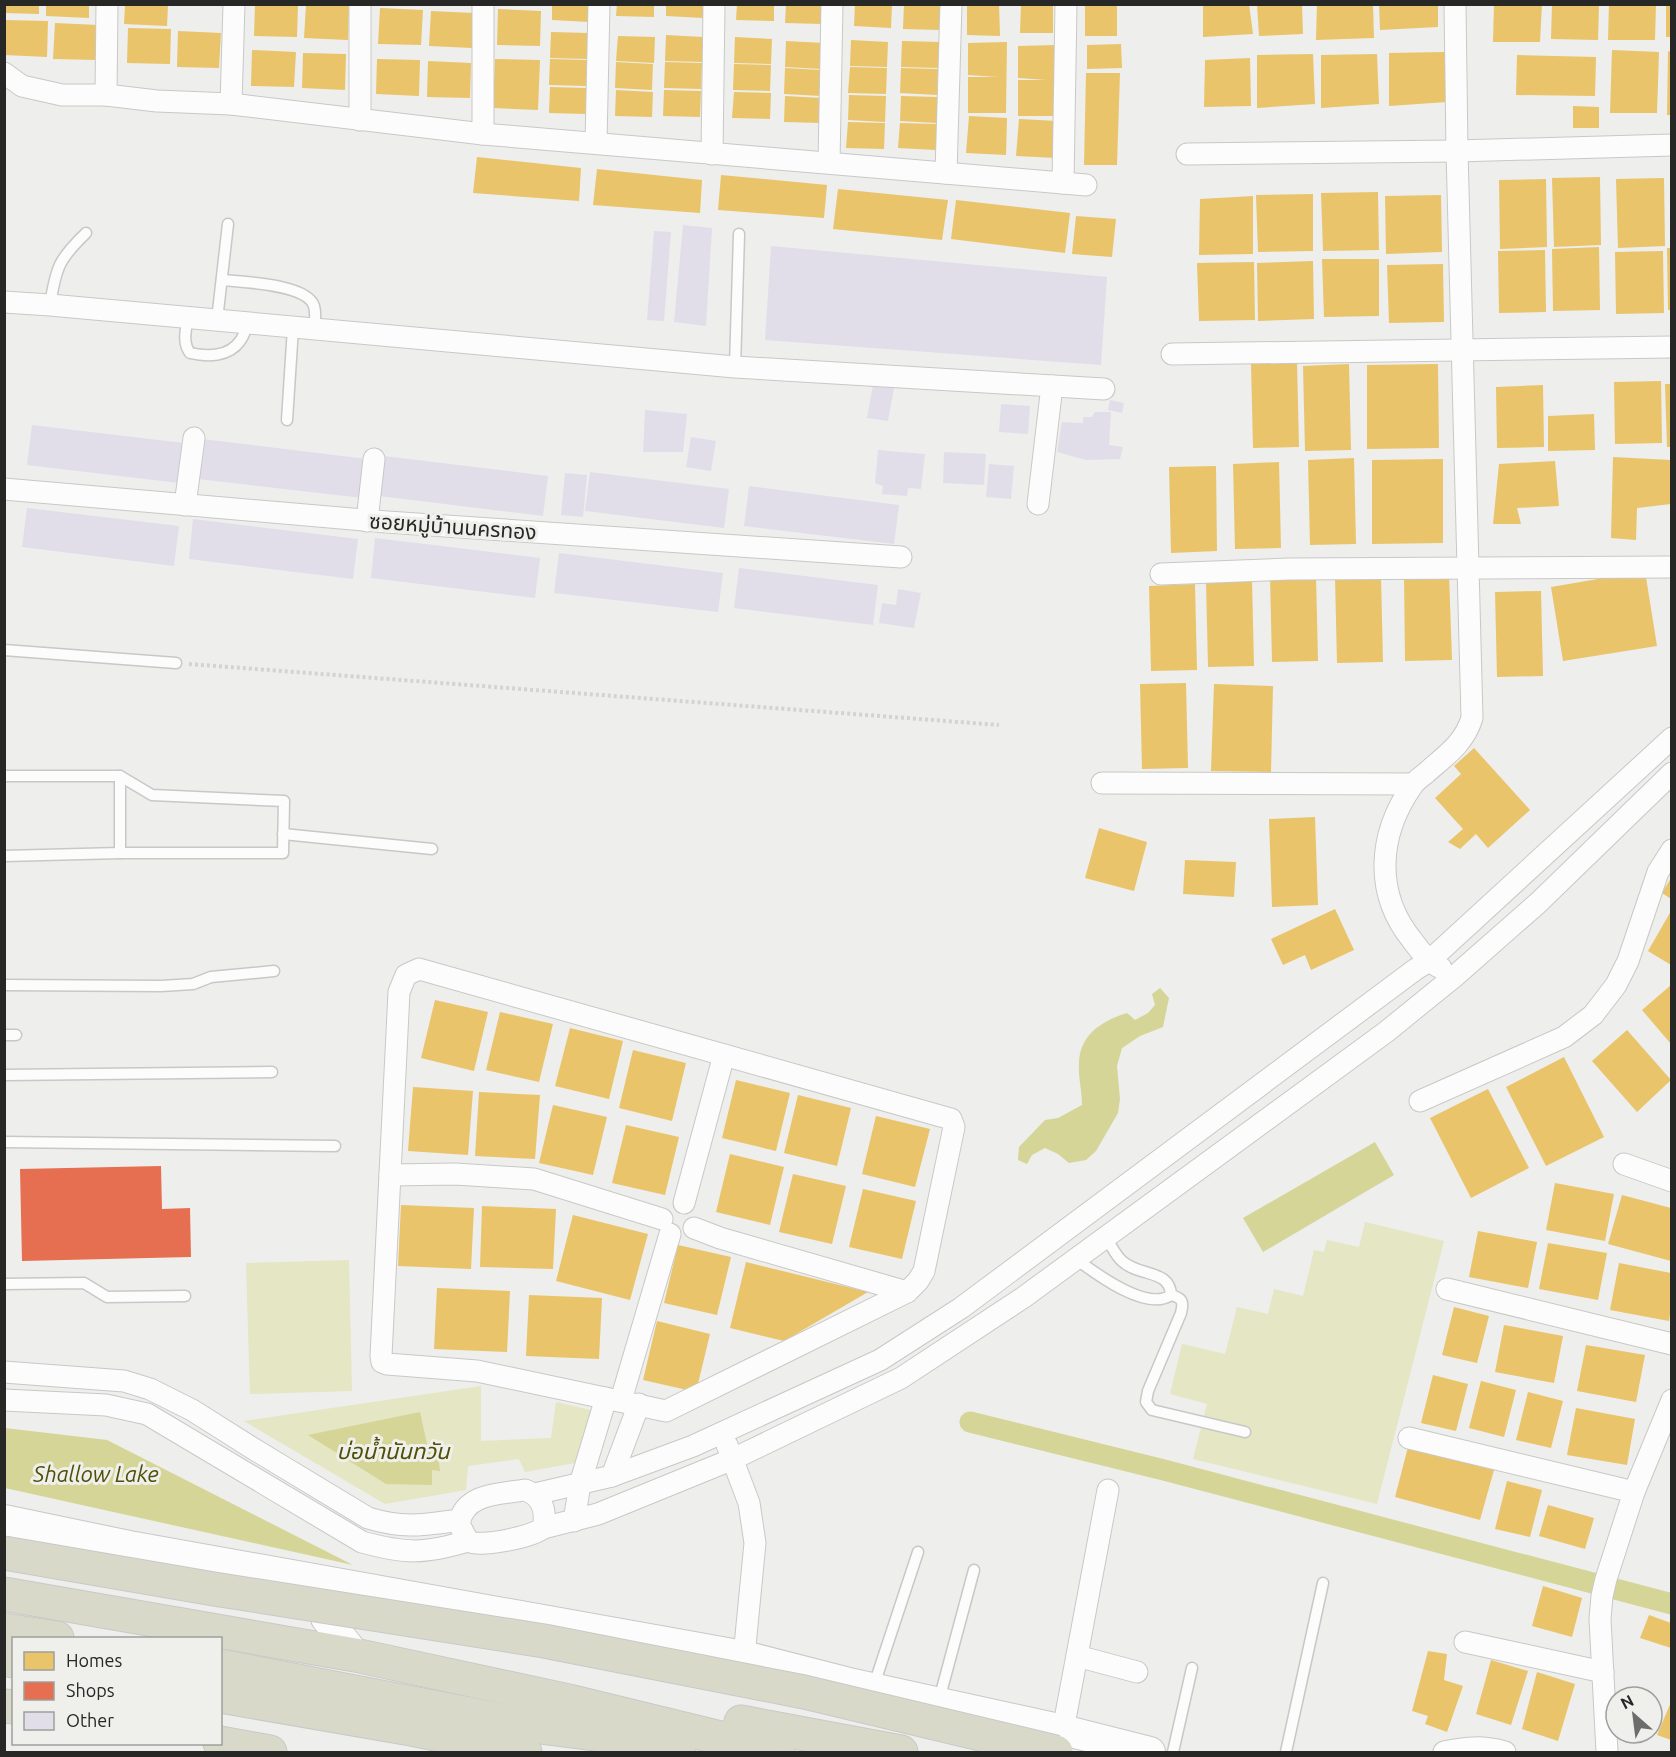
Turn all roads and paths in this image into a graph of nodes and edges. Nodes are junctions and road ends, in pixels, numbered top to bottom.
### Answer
1 (107, 4) edge
2 (234, 4) edge
3 (360, 4) edge
4 (483, 4) edge
5 (599, 4) edge
6 (714, 4) edge
7 (832, 4) edge
8 (951, 4) edge
9 (1066, 4) edge
10 (1455, 4) edge
11 (4, 73) edge
12 (106, 95) junction
13 (231, 104) junction
14 (360, 120) junction
15 (483, 134) junction
16 (596, 143) junction
17 (1671, 145) edge
18 (1457, 151) junction
19 (712, 154) junction
20 (1187, 154) dead end
21 (829, 162) junction
22 (946, 173) junction
23 (1064, 183) junction
24 (1086, 185) dead end
25 (228, 224) dead end
26 (86, 232) dead end
27 (739, 234) dead end
28 (222, 280) junction
29 (4, 302) edge
30 (50, 305) junction
31 (188, 317) junction
32 (217, 320) junction
33 (248, 323) junction
34 (293, 328) junction
35 (315, 330) junction
36 (1671, 347) edge
37 (1462, 351) junction
38 (1172, 354) dead end
39 (735, 367) junction
40 (1052, 386) junction
41 (1104, 389) dead end
42 (287, 420) dead end
43 (194, 438) dead end
44 (374, 459) dead end
45 (4, 489) edge
46 (1038, 504) dead end
47 (185, 505) junction
48 (367, 520) junction
49 (901, 557) dead end
50 (1671, 567) edge
51 (1468, 568) junction
52 (1161, 574) dead end
53 (4, 650) edge
54 (176, 663) joint
55 (999, 725) dead end
56 (1671, 738) edge
57 (1671, 773) edge
58 (4, 776) edge
59 (120, 776) junction
60 (1102, 783) dead end
61 (1413, 784) junction
62 (283, 834) junction
63 (432, 849) dead end
64 (1671, 849) edge
65 (120, 853) junction
66 (4, 856) edge
67 (1428, 962) junction
68 (274, 971) dead end
69 (1455, 976) junction
70 (4, 985) edge
71 (724, 1055) junction
72 (272, 1072) dead end
73 (4, 1075) edge
74 (1420, 1101) dead end
75 (4, 1142) edge
76 (335, 1146) dead end
77 (1624, 1164) dead end
78 (390, 1175) junction
79 (1671, 1181) edge
80 (684, 1203) junction
81 (666, 1227) junction
82 (694, 1228) junction
83 (1105, 1237) junction
84 (1076, 1259) junction
85 (4, 1284) edge
86 (1448, 1289) dead end
87 (907, 1292) junction
88 (1171, 1294) junction
89 (185, 1296) dead end
90 (1671, 1344) edge
91 (4, 1372) edge
92 (75, 1376) junction
93 (4, 1400) edge
94 (1671, 1400) edge
95 (622, 1401) junction
96 (74, 1402) junction
97 (1245, 1432) dead end
98 (722, 1433) junction
99 (1409, 1438) dead end
100 (733, 1459) junction
101 (612, 1476) junction
102 (580, 1484) junction
103 (1108, 1490) dead end
104 (1634, 1492) junction
105 (535, 1494) junction
106 (4, 1520) edge
107 (460, 1520) junction
108 (574, 1521) junction
109 (543, 1528) junction
110 (468, 1541) junction
111 (918, 1552) dead end
112 (4, 1553) edge
113 (974, 1570) dead end
114 (319, 1581) junction
115 (1323, 1582) dead end
116 (4, 1594) edge
117 (4, 1630) edge
118 (50, 1637) edge
119 (1465, 1642) dead end
120 (355, 1655) junction
121 (744, 1656) junction
122 (1077, 1656) junction
123 (222, 1666) edge
124 (1192, 1668) dead end
125 (1137, 1672) dead end
126 (1604, 1672) junction
127 (873, 1688) junction
128 (222, 1696) edge
129 (569, 1701) junction
130 (938, 1703) junction
131 (529, 1739) edge
132 (1060, 1741) edge
133 (222, 1743) edge
134 (270, 1752) edge
135 (679, 1752) edge
136 (778, 1752) edge
137 (901, 1752) edge
138 (1150, 1752) edge
139 (1173, 1752) edge
140 (1286, 1752) edge
141 (1444, 1752) edge
142 (1505, 1752) edge
143 (1607, 1752) edge

1 - 12 street
2 - 13 street
3 - 14 street
4 - 15 street
5 - 16 street
6 - 19 street
7 - 21 street
8 - 22 street
9 - 23 street
10 - 18 street
11 - 12 street
12 - 13 street
13 - 14 street
14 - 15 street
15 - 16 street
16 - 19 street
17 - 18 street
18 - 20 street
18 - 37 street
19 - 21 street
21 - 22 street
22 - 23 street
23 - 24 street
25 - 28 lane
26 - 30 lane
27 - 39 lane
28 - 32 lane
28 - 35 lane
29 - 30 street
30 - 31 street
31 - 32 street
31 - 33 lane
32 - 33 street
33 - 34 street
34 - 35 street
34 - 42 lane
35 - 39 street
36 - 37 street
37 - 38 street
37 - 51 street
39 - 40 street
40 - 41 street
40 - 46 street
43 - 47 street
44 - 48 street
45 - 47 street, ซอยหมู่บ้านนครทอง
47 - 48 street, ซอยหมู่บ้านนครทอง
48 - 49 street, ซอยหมู่บ้านนครทอง
50 - 51 street
51 - 52 street
51 - 61 street
53 - 54 lane
54 - 55 path
56 - 67 street
57 - 69 street
58 - 59 lane
59 - 62 lane
59 - 65 lane
60 - 61 street
61 - 67 street
62 - 63 lane
62 - 65 lane
64 - 74 street
65 - 66 lane
67 - 69 street
67 - 98 street
68 - 70 lane
69 - 83 street
71 - 78 street
71 - 80 street
71 - 87 street
72 - 73 lane
75 - 76 lane
77 - 79 street
78 - 81 street
78 - 95 street
80 - 81 street
80 - 82 street
81 - 82 street
81 - 95 street
82 - 87 street
83 - 84 street
83 - 88 lane
84 - 88 lane
84 - 100 street
85 - 89 lane
86 - 90 street
87 - 95 street
88 - 97 lane
91 - 92 street
92 - 96 street
92 - 107 street
93 - 96 street
94 - 104 street
95 - 101 street
95 - 102 street
96 - 110 street
98 - 100 street
98 - 101 street
99 - 104 street
100 - 108 street
100 - 121 street
101 - 102 street
102 - 105 street
102 - 108 street
103 - 122 street
104 - 126 street
105 - 107 street
105 - 109 street
106 - 114 street
107 - 110 street
108 - 109 street
109 - 110 street
111 - 127 lane
112 - 132 highway, bridge
113 - 130 lane
114 - 120 street
114 - 121 street
115 - 140 lane
116 - 120 highway
117 - 118 highway
119 - 126 street
120 - 129 highway
121 - 127 street
122 - 125 street
122 - 132 street
123 - 131 highway
124 - 139 lane
126 - 143 street
127 - 130 street
128 - 131 highway
129 - 136 highway
129 - 137 highway
130 - 132 street
131 - 135 highway
132 - 138 street
133 - 134 highway
141 - 142 street

